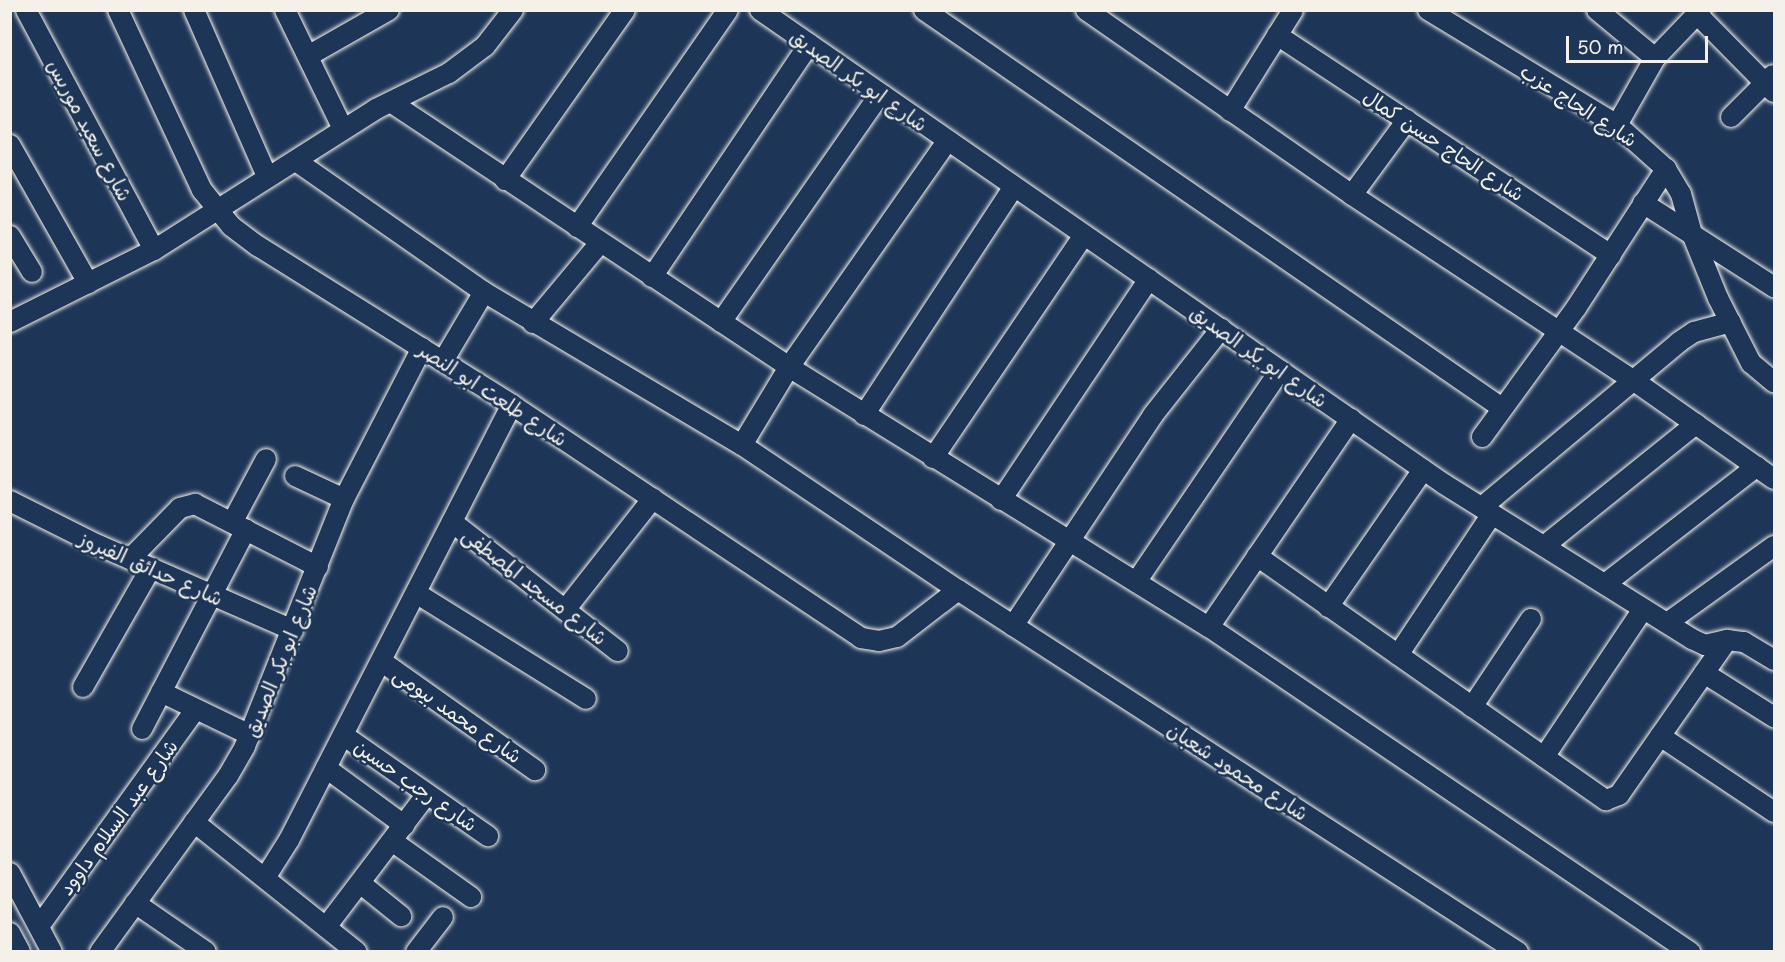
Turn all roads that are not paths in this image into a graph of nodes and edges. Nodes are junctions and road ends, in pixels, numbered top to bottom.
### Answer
1 (26, 10) edge
2 (118, 10) edge
3 (194, 10) edge
4 (285, 10) edge
5 (389, 10) edge
6 (513, 10) edge
7 (728, 10) edge
8 (760, 10) edge
9 (924, 10) edge
10 (1086, 10) edge
11 (1293, 10) edge
12 (1428, 10) edge
13 (1597, 10) edge
14 (621, 12) edge
15 (1700, 13) edge
16 (1277, 35) junction
17 (809, 44) junction
18 (308, 56) junction
19 (1656, 58) junction
20 (1772, 83) edge
21 (880, 94) junction
22 (392, 103) junction
23 (1230, 111) junction
24 (1731, 117) dead end
25 (1407, 120) junction
26 (1617, 125) junction
27 (344, 129) junction
28 (947, 141) junction
29 (10, 146) edge
30 (296, 161) junction
31 (1666, 169) junction
32 (267, 176) junction
33 (505, 180) junction
34 (1014, 187) junction
35 (1352, 195) junction
36 (1643, 203) junction
37 (218, 211) junction
38 (577, 227) junction
39 (1692, 234) junction
40 (1084, 235) junction
41 (10, 236) edge
42 (600, 243) junction
43 (154, 250) junction
44 (1611, 255) junction
45 (32, 272) dead end
46 (652, 277) junction
47 (1149, 279) junction
48 (88, 283) junction
49 (1774, 287) edge
50 (484, 292) junction
51 (10, 322) edge
52 (721, 322) junction
53 (1731, 322) junction
54 (533, 323) junction
55 (1221, 329) junction
56 (1559, 332) junction
57 (422, 348) junction
58 (443, 361) junction
59 (789, 367) junction
60 (1280, 370) junction
61 (1633, 380) junction
62 (1774, 382) edge
63 (512, 405) junction
64 (1502, 408) junction
65 (864, 415) junction
66 (1351, 419) junction
67 (1696, 424) junction
68 (1482, 437) dead end
69 (742, 445) junction
70 (933, 458) junction
71 (266, 459) dead end
72 (1757, 466) junction
73 (1424, 470) junction
74 (295, 476) dead end
75 (1774, 479) edge
76 (653, 498) junction
77 (344, 499) junction
78 (1001, 500) junction
79 (10, 501) edge
80 (1487, 511) junction
81 (452, 522) junction
82 (240, 525) junction
83 (1069, 543) junction
84 (1544, 546) junction
85 (1774, 546) edge
86 (1257, 556) junction
87 (130, 559) junction
88 (318, 567) junction
89 (152, 568) junction
90 (1136, 582) junction
91 (1605, 584) junction
92 (958, 590) junction
93 (416, 593) junction
94 (212, 595) junction
95 (1328, 607) junction
96 (1643, 609) junction
97 (565, 610) junction
98 (1531, 619) dead end
99 (1667, 623) junction
100 (1013, 626) junction
101 (1209, 627) junction
102 (293, 630) junction
103 (1726, 640) junction
104 (618, 651) dead end
105 (1398, 655) junction
106 (1774, 660) edge
107 (381, 661) junction
108 (1704, 673) junction
109 (83, 687) dead end
110 (162, 692) junction
111 (585, 699) dead end
112 (1472, 707) junction
113 (196, 709) junction
114 (1774, 717) edge
115 (142, 729) dead end
116 (250, 735) junction
117 (343, 735) junction
118 (1660, 736) junction
119 (1544, 757) junction
120 (326, 768) junction
121 (535, 770) dead end
122 (427, 794) junction
123 (1774, 812) edge
124 (194, 822) junction
125 (398, 833) junction
126 (488, 836) dead end
127 (10, 873) edge
128 (265, 878) junction
129 (360, 883) junction
130 (471, 897) dead end
131 (135, 903) junction
132 (401, 916) dead end
133 (443, 917) dead end
134 (40, 926) junction
135 (326, 927) junction
136 (10, 933) edge
137 (20, 951) edge
138 (52, 951) edge
139 (100, 951) edge
140 (206, 951) edge
141 (357, 951) edge
142 (416, 951) edge
143 (1518, 951) edge
144 (1690, 951) edge

1 - 43 street, شارع سعيد موريس
2 - 37 street, شارع طلعت ابو النصر
3 - 32 street
4 - 18 street
5 - 18 street
6 - 22 street
7 - 38 street
8 - 17 street, شارع ابو بكر الصديق
9 - 64 street
10 - 23 street
11 - 16 street
12 - 26 street, شارع الحاج عزب
13 - 19 street
14 - 33 street
15 - 19 street
15 - 20 street
16 - 23 street
16 - 25 street, شارع الحاج حسن كمال
17 - 21 street, شارع ابو بكر الصديق
17 - 46 street
18 - 27 street
19 - 26 street
20 - 24 street
21 - 28 street, شارع ابو بكر الصديق
21 - 52 street
22 - 27 street
22 - 33 street
23 - 35 street
25 - 35 street
25 - 44 street, شارع الحاج حسن كمال
26 - 31 street, شارع الحاج عزب
27 - 30 street
28 - 34 street, شارع ابو بكر الصديق
28 - 59 street
29 - 48 street
30 - 32 street
30 - 50 street, شارع محمود شعبان
31 - 36 street
31 - 39 street, شارع الحاج عزب
32 - 37 street
33 - 38 street
34 - 40 street, شارع ابو بكر الصديق
34 - 65 street
35 - 56 street
36 - 39 street
36 - 44 street
37 - 43 street
37 - 57 street, شارع طلعت ابو النصر
38 - 42 street
39 - 49 street
39 - 53 street, شارع الحاج عزب
40 - 47 street, شارع ابو بكر الصديق
40 - 70 street
41 - 45 street
42 - 46 street
42 - 54 street
43 - 48 street
44 - 56 street
46 - 52 street
47 - 55 street, شارع ابو بكر الصديق
47 - 78 street
48 - 51 street
50 - 54 street, شارع محمود شعبان
50 - 58 street
52 - 59 street
53 - 61 street
53 - 62 street, شارع الحاج عزب
54 - 69 street, شارع محمود شعبان
55 - 60 street, شارع ابو بكر الصديق
55 - 83 street
56 - 61 street
56 - 64 street
57 - 58 street, شارع طلعت ابو النصر
57 - 77 street, شارع ابو بكر الصديق
58 - 63 street, شارع طلعت ابو النصر
59 - 65 street
59 - 69 street
60 - 66 street, شارع ابو بكر الصديق
60 - 90 street
61 - 67 street
61 - 80 street
63 - 76 street, شارع طلعت ابو النصر
63 - 81 street
64 - 68 street
65 - 70 street
66 - 73 street, شارع ابو بكر الصديق
66 - 86 street
67 - 72 street
67 - 84 street
69 - 92 street, شارع محمود شعبان
70 - 78 street
71 - 82 street, شارع عبد السلام داوود
72 - 75 street
72 - 91 street
73 - 80 street, شارع ابو بكر الصديق
73 - 95 street
74 - 77 street
76 - 92 street, شارع طلعت ابو النصر
76 - 97 street
77 - 88 street, شارع ابو بكر الصديق
78 - 83 street
79 - 87 street, شارع حدائق الفيروز
80 - 84 street, شارع ابو بكر الصديق
80 - 105 street
81 - 93 street
81 - 97 street, شارع مسجد المصطفى
82 - 87 street
82 - 88 street
82 - 94 street, شارع عبد السلام داوود
83 - 90 street
83 - 100 street
84 - 91 street, شارع ابو بكر الصديق
85 - 99 street
86 - 95 street
86 - 101 street
87 - 89 street, شارع حدائق الفيروز
88 - 102 street, شارع ابو بكر الصديق
89 - 94 street, شارع حدائق الفيروز
89 - 109 street
90 - 101 street
91 - 96 street, شارع ابو بكر الصديق
92 - 100 street, شارع محمود شعبان
93 - 107 street
93 - 111 street
94 - 102 street, شارع حدائق الفيروز
94 - 110 street, شارع عبد السلام داوود
95 - 105 street
96 - 99 street, شارع ابو بكر الصديق
96 - 119 street
97 - 104 street, شارع مسجد المصطفى
98 - 112 street
99 - 103 street, شارع ابو بكر الصديق
100 - 143 street, شارع محمود شعبان
101 - 144 street
102 - 116 street, شارع ابو بكر الصديق
103 - 106 street, شارع ابو بكر الصديق
103 - 108 street
105 - 112 street
107 - 117 street
107 - 121 street, شارع محمد بيومى
108 - 114 street
108 - 118 street
110 - 113 street
110 - 115 street, شارع عبد السلام داوود
112 - 119 street
113 - 116 street
113 - 134 street, شارع عبد السلام داوود
116 - 124 street, شارع ابو بكر الصديق
117 - 120 street
117 - 122 street, شارع رجب حسين
118 - 119 street
118 - 123 street
120 - 125 street
120 - 128 street
122 - 125 street
122 - 126 street, شارع رجب حسين
124 - 128 street
124 - 131 street, شارع ابو بكر الصديق
125 - 129 street
125 - 130 street
127 - 134 street
128 - 135 street
129 - 132 street
129 - 135 street
131 - 139 street, شارع ابو بكر الصديق
131 - 140 street
133 - 142 street
134 - 138 street
135 - 141 street
136 - 137 street

